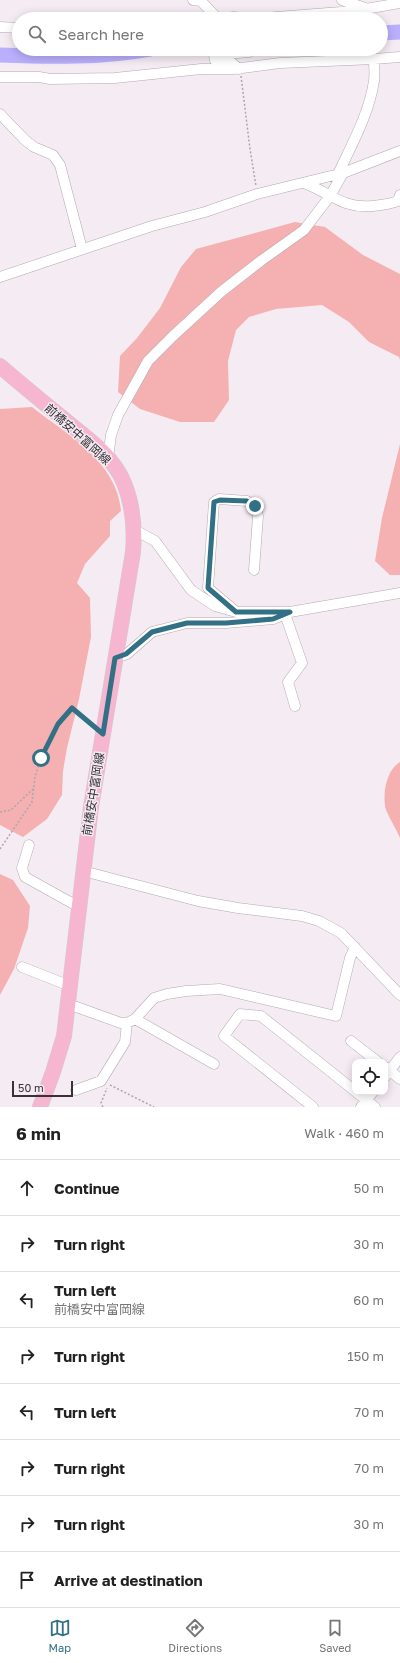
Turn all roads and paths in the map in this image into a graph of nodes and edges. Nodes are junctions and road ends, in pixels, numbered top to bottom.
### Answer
1 (193, 0) edge
2 (345, 1) edge
3 (400, 4) edge
4 (368, 8) junction
5 (211, 12) edge
6 (342, 12) edge
7 (0, 27) edge
8 (12, 28) edge
9 (214, 56) edge
10 (400, 57) edge
11 (374, 59) junction
12 (240, 69) junction
13 (0, 76) edge
14 (0, 114) edge
15 (400, 151) edge
16 (340, 174) junction
17 (304, 183) junction
18 (258, 194) junction
19 (330, 196) junction
20 (399, 200) edge
21 (82, 250) junction
22 (0, 277) edge
23 (0, 366) edge
24 (108, 458) junction
25 (135, 530) junction
26 (254, 570) dead end
27 (400, 593) edge
28 (236, 612) junction
29 (287, 613) junction
30 (115, 658) junction
31 (295, 706) dead end
32 (103, 734) junction
33 (34, 788) junction
34 (0, 812) edge
35 (29, 845) dead end
36 (0, 849) edge
37 (83, 871) junction
38 (79, 907) junction
39 (355, 947) junction
40 (22, 967) dead end
41 (70, 986) junction
42 (400, 995) edge
43 (68, 1004) junction
44 (131, 1021) junction
45 (351, 1040) dead end
46 (400, 1057) edge
47 (374, 1059) edge
48 (214, 1064) dead end
49 (388, 1070) edge
50 (388, 1073) edge
51 (400, 1079) edge
52 (352, 1089) edge
53 (76, 1090) dead end
54 (367, 1100) edge
55 (40, 1107) edge
56 (103, 1107) edge
57 (154, 1107) edge
58 (313, 1107) edge
59 (375, 1107) edge

1 - 5 street
2 - 4 street
3 - 4 street
4 - 6 street
7 - 8 street
9 - 12 street
10 - 11 street
11 - 12 street
11 - 16 street
12 - 13 street
12 - 18 path
14 - 21 street
15 - 16 street
16 - 17 street
16 - 19 street
17 - 18 street
17 - 19 street
18 - 21 street
19 - 20 street
19 - 24 street
21 - 22 street
23 - 24 main road, 前橋安中富岡線
24 - 25 main road, 前橋安中富岡線
25 - 28 street
25 - 30 main road, 前橋安中富岡線
26 - 28 street
27 - 29 street
28 - 29 street
29 - 30 street
29 - 31 street
30 - 32 main road, 前橋安中富岡線
32 - 33 path
32 - 37 main road, 前橋安中富岡線
33 - 34 path
33 - 36 path
35 - 38 street
37 - 38 main road, 前橋安中富岡線
37 - 39 street
38 - 41 main road, 前橋安中富岡線
39 - 42 street
39 - 44 street
40 - 41 street
41 - 43 main road, 前橋安中富岡線
43 - 44 street
43 - 55 main road, 前橋安中富岡線
44 - 48 street
44 - 53 street
45 - 47 street
46 - 49 street
50 - 51 street
52 - 58 street
54 - 59 street
56 - 57 path

